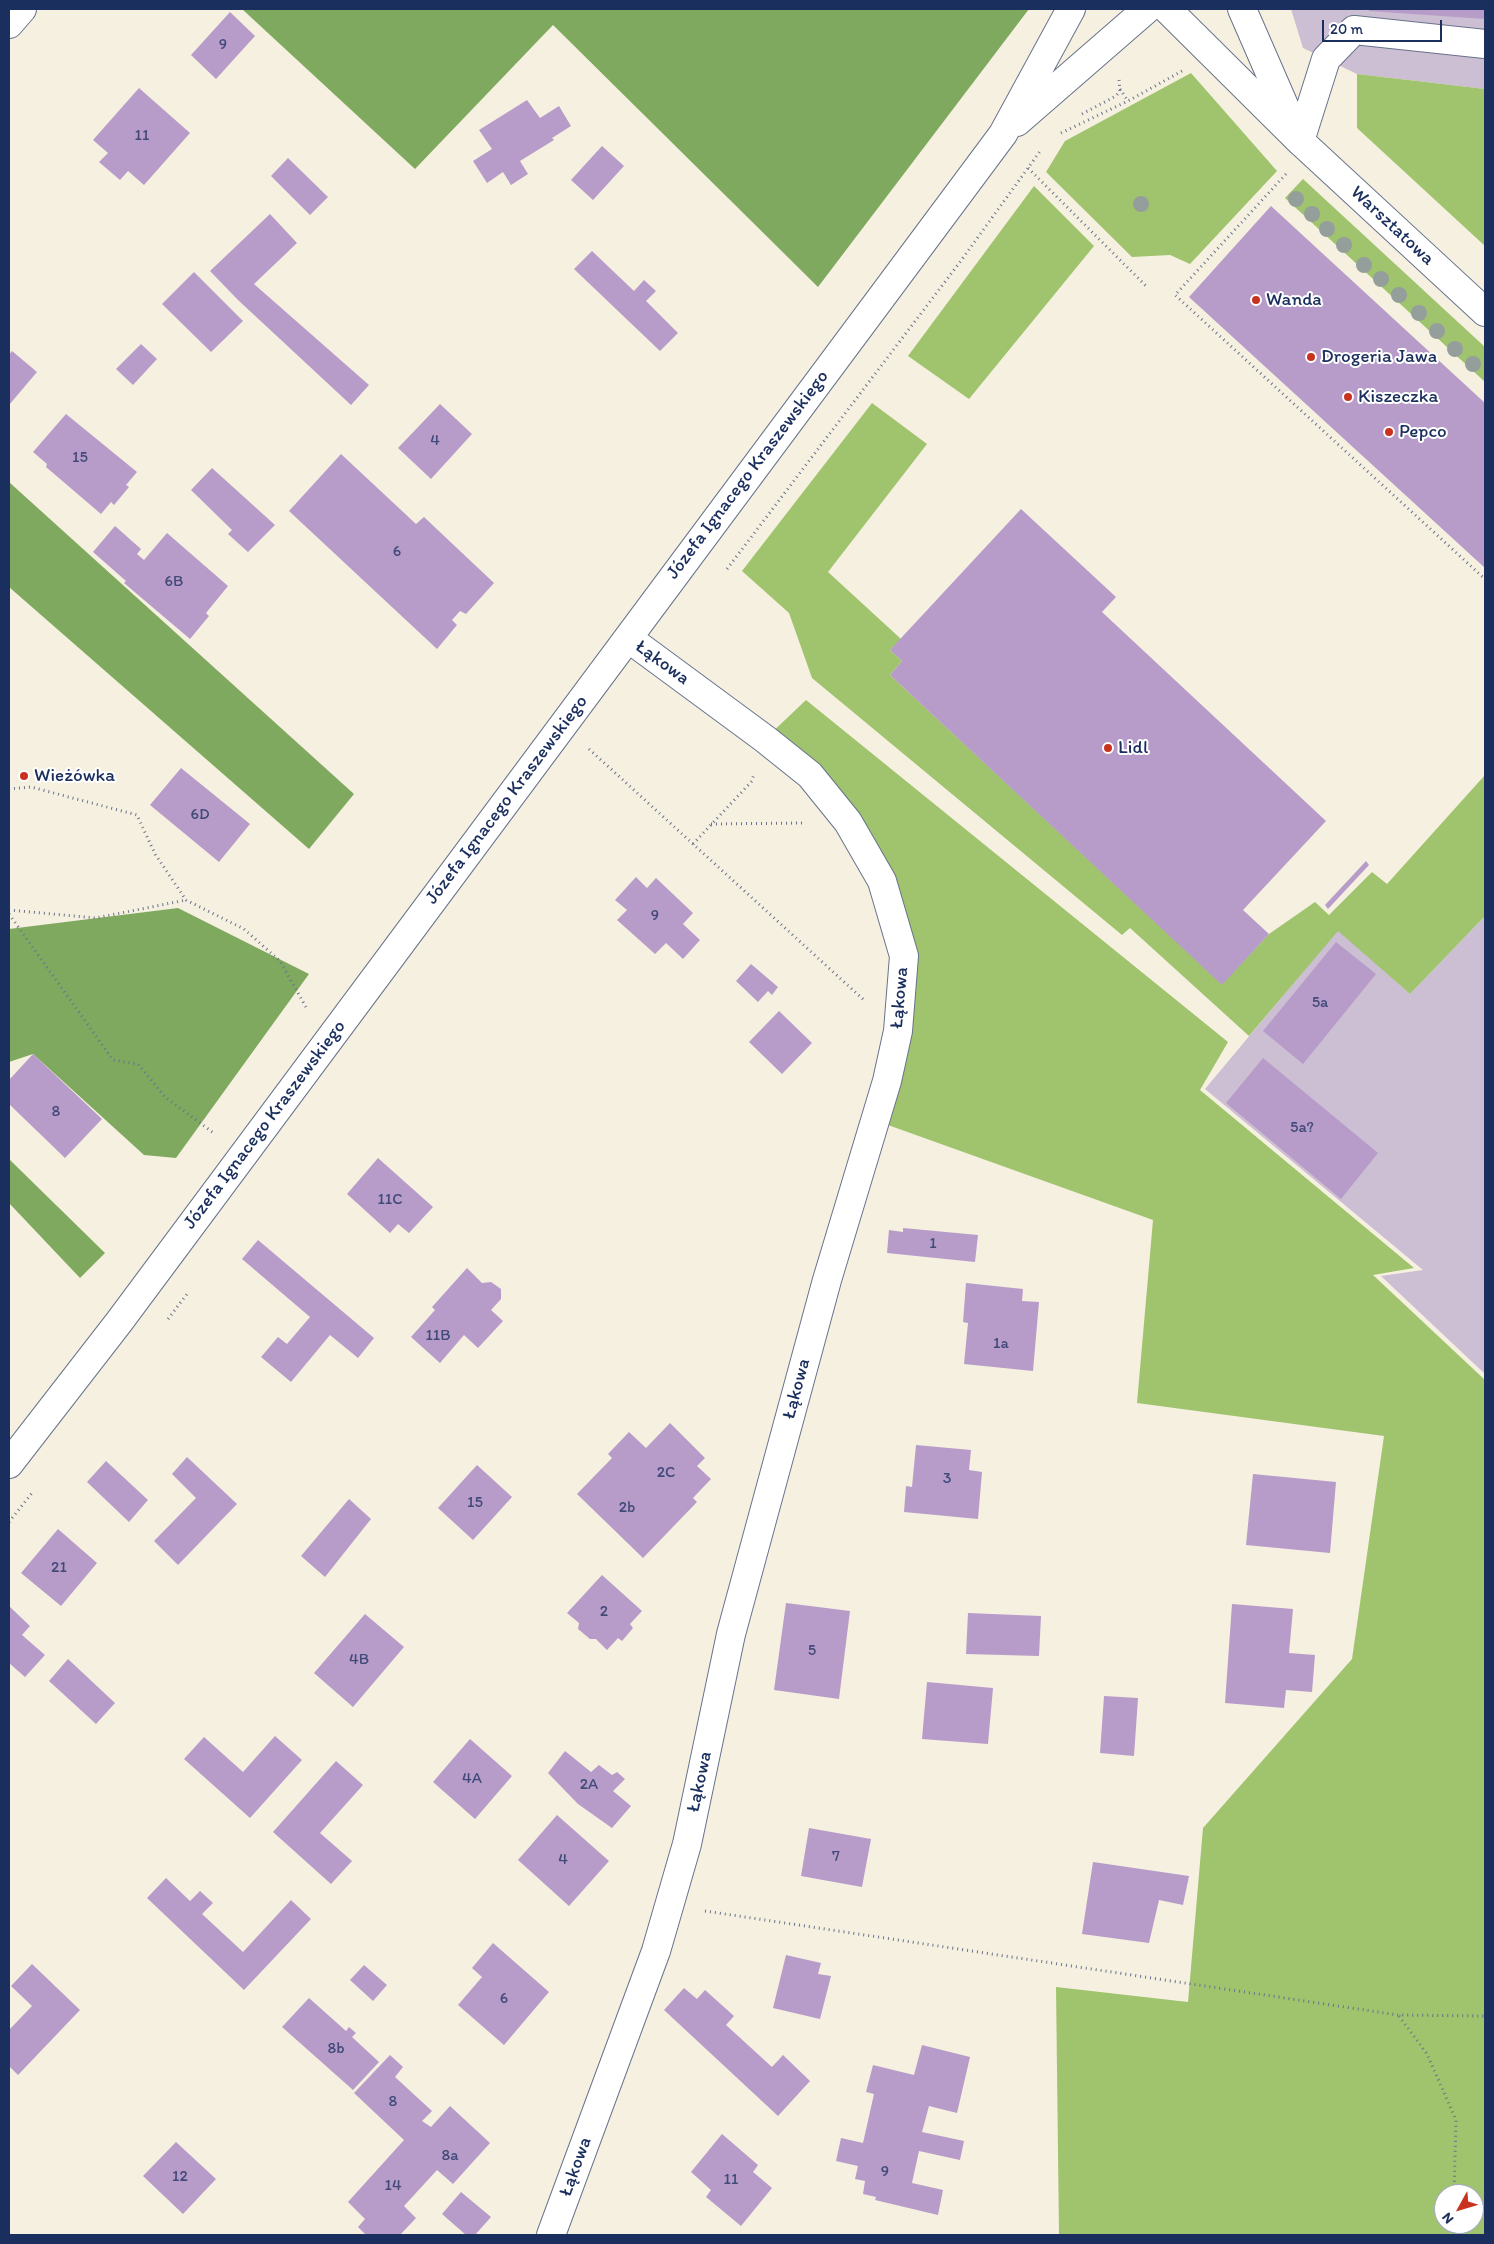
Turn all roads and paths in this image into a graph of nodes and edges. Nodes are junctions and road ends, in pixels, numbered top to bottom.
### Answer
1 (22, 9) edge
2 (1071, 9) edge
3 (1147, 9) edge
4 (1167, 9) edge
5 (1242, 9) edge
6 (9, 24) edge
7 (1485, 44) edge
8 (1188, 68) dead end
9 (1003, 134) junction
10 (1057, 135) dead end
11 (1300, 141) junction
12 (1043, 148) dead end
13 (1028, 168) junction
14 (1290, 170) dead end
15 (1146, 286) dead end
16 (1485, 312) edge
17 (722, 574) dead end
18 (1485, 579) edge
19 (628, 638) junction
20 (765, 739) junction
21 (594, 740) dead end
22 (588, 748) junction
23 (582, 756) dead end
24 (9, 789) edge
25 (848, 822) junction
26 (711, 824) junction
27 (693, 844) junction
28 (186, 900) junction
29 (9, 912) edge
30 (309, 1014) dead end
31 (898, 1031) junction
32 (218, 1135) dead end
33 (192, 1287) dead end
34 (162, 1327) dead end
35 (9, 1464) edge
36 (33, 1490) dead end
37 (9, 1522) edge
38 (670, 1906) junction
39 (1398, 2015) junction
40 (1485, 2016) edge
41 (1454, 2184) edge
42 (551, 2235) edge

1 - 6 street
2 - 9 street, Józefa Ignacego Kraszewskiego
3 - 9 street, Józefa Ignacego Kraszewskiego
4 - 11 street, Warsztatowa
5 - 11 street, Warsztatowa
7 - 11 street
8 - 10 path
9 - 19 street, Józefa Ignacego Kraszewskiego
11 - 16 street, Warsztatowa
12 - 13 path
13 - 15 path
13 - 17 path
14 - 18 path
19 - 20 street, Łąkowa
19 - 35 street, Józefa Ignacego Kraszewskiego
20 - 25 street, Łąkowa
20 - 26 path
21 - 22 path
22 - 23 path
22 - 27 path
24 - 28 path
25 - 26 path
25 - 31 street, Łąkowa
26 - 27 path
27 - 31 path
28 - 29 path
28 - 30 path
29 - 32 path
31 - 38 street, Łąkowa
33 - 34 path
36 - 37 path
38 - 39 path
38 - 42 street, Łąkowa
39 - 40 path
39 - 41 path

